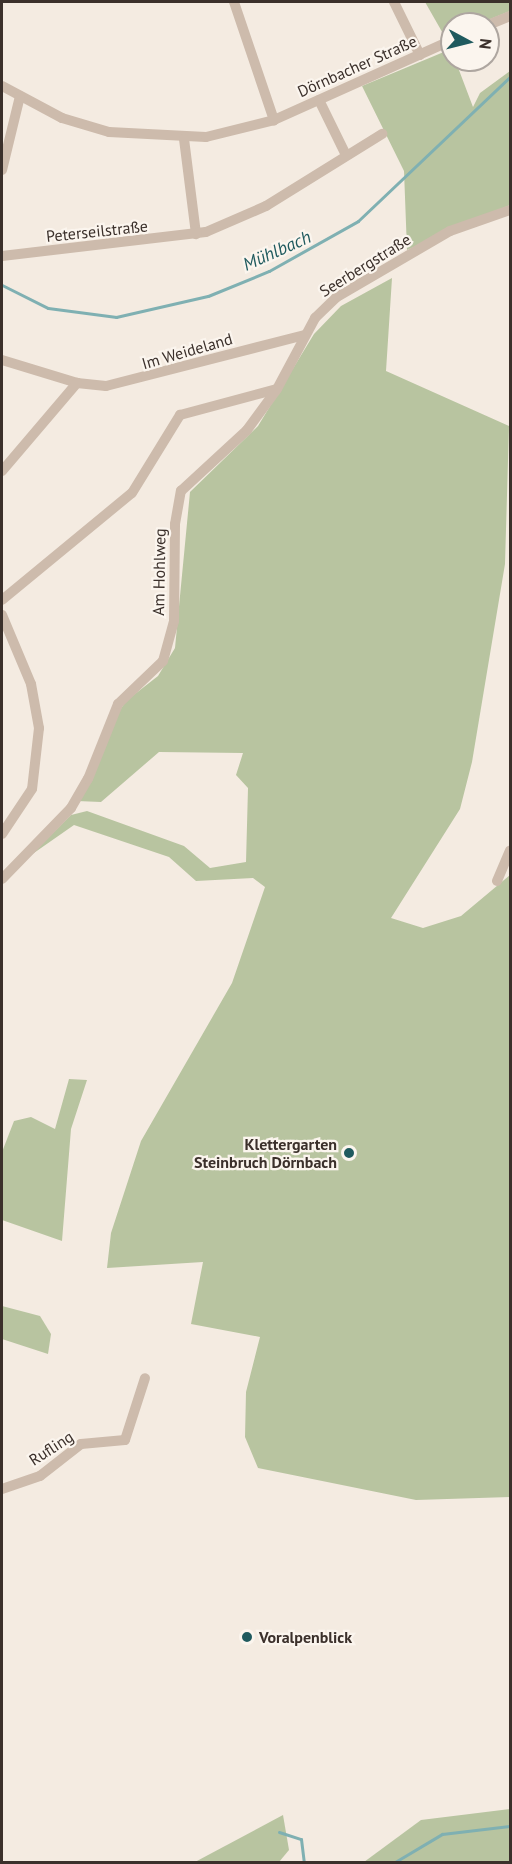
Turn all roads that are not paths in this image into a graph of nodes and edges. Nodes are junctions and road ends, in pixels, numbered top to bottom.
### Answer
1 (234, 2) edge
2 (394, 2) edge
3 (440, 46) edge
4 (420, 55) junction
5 (2, 86) edge
6 (20, 96) junction
7 (319, 100) junction
8 (274, 120) junction
9 (382, 134) dead end
10 (184, 139) junction
11 (346, 155) junction
12 (2, 170) edge
13 (510, 210) edge
14 (196, 234) junction
15 (2, 256) edge
16 (305, 335) junction
17 (2, 360) edge
18 (77, 383) junction
19 (277, 389) junction
20 (2, 471) edge
21 (2, 600) edge
22 (2, 615) edge
23 (2, 834) edge
24 (510, 851) edge
25 (2, 879) edge
26 (497, 881) dead end
27 (145, 1378) dead end
28 (2, 1489) edge

1 - 8 street
2 - 4 street
3 - 4 street, Dörnbacher Straße
4 - 7 street, Dörnbacher Straße
5 - 6 street, Dörnbacher Straße
6 - 10 street, Dörnbacher Straße
6 - 12 street
7 - 8 street, Dörnbacher Straße
7 - 11 street
8 - 10 street, Dörnbacher Straße
9 - 11 street, Peterseilstraße
10 - 14 street
11 - 14 street, Peterseilstraße
13 - 16 street, Seerbergstraße
14 - 15 street, Peterseilstraße
16 - 18 street, Im Weideland
16 - 19 street, Seerbergstraße
17 - 18 street, Im Weideland
18 - 20 street
19 - 21 street
19 - 25 street, Am Hohlweg
22 - 23 street
24 - 26 street
27 - 28 street, Rufling

